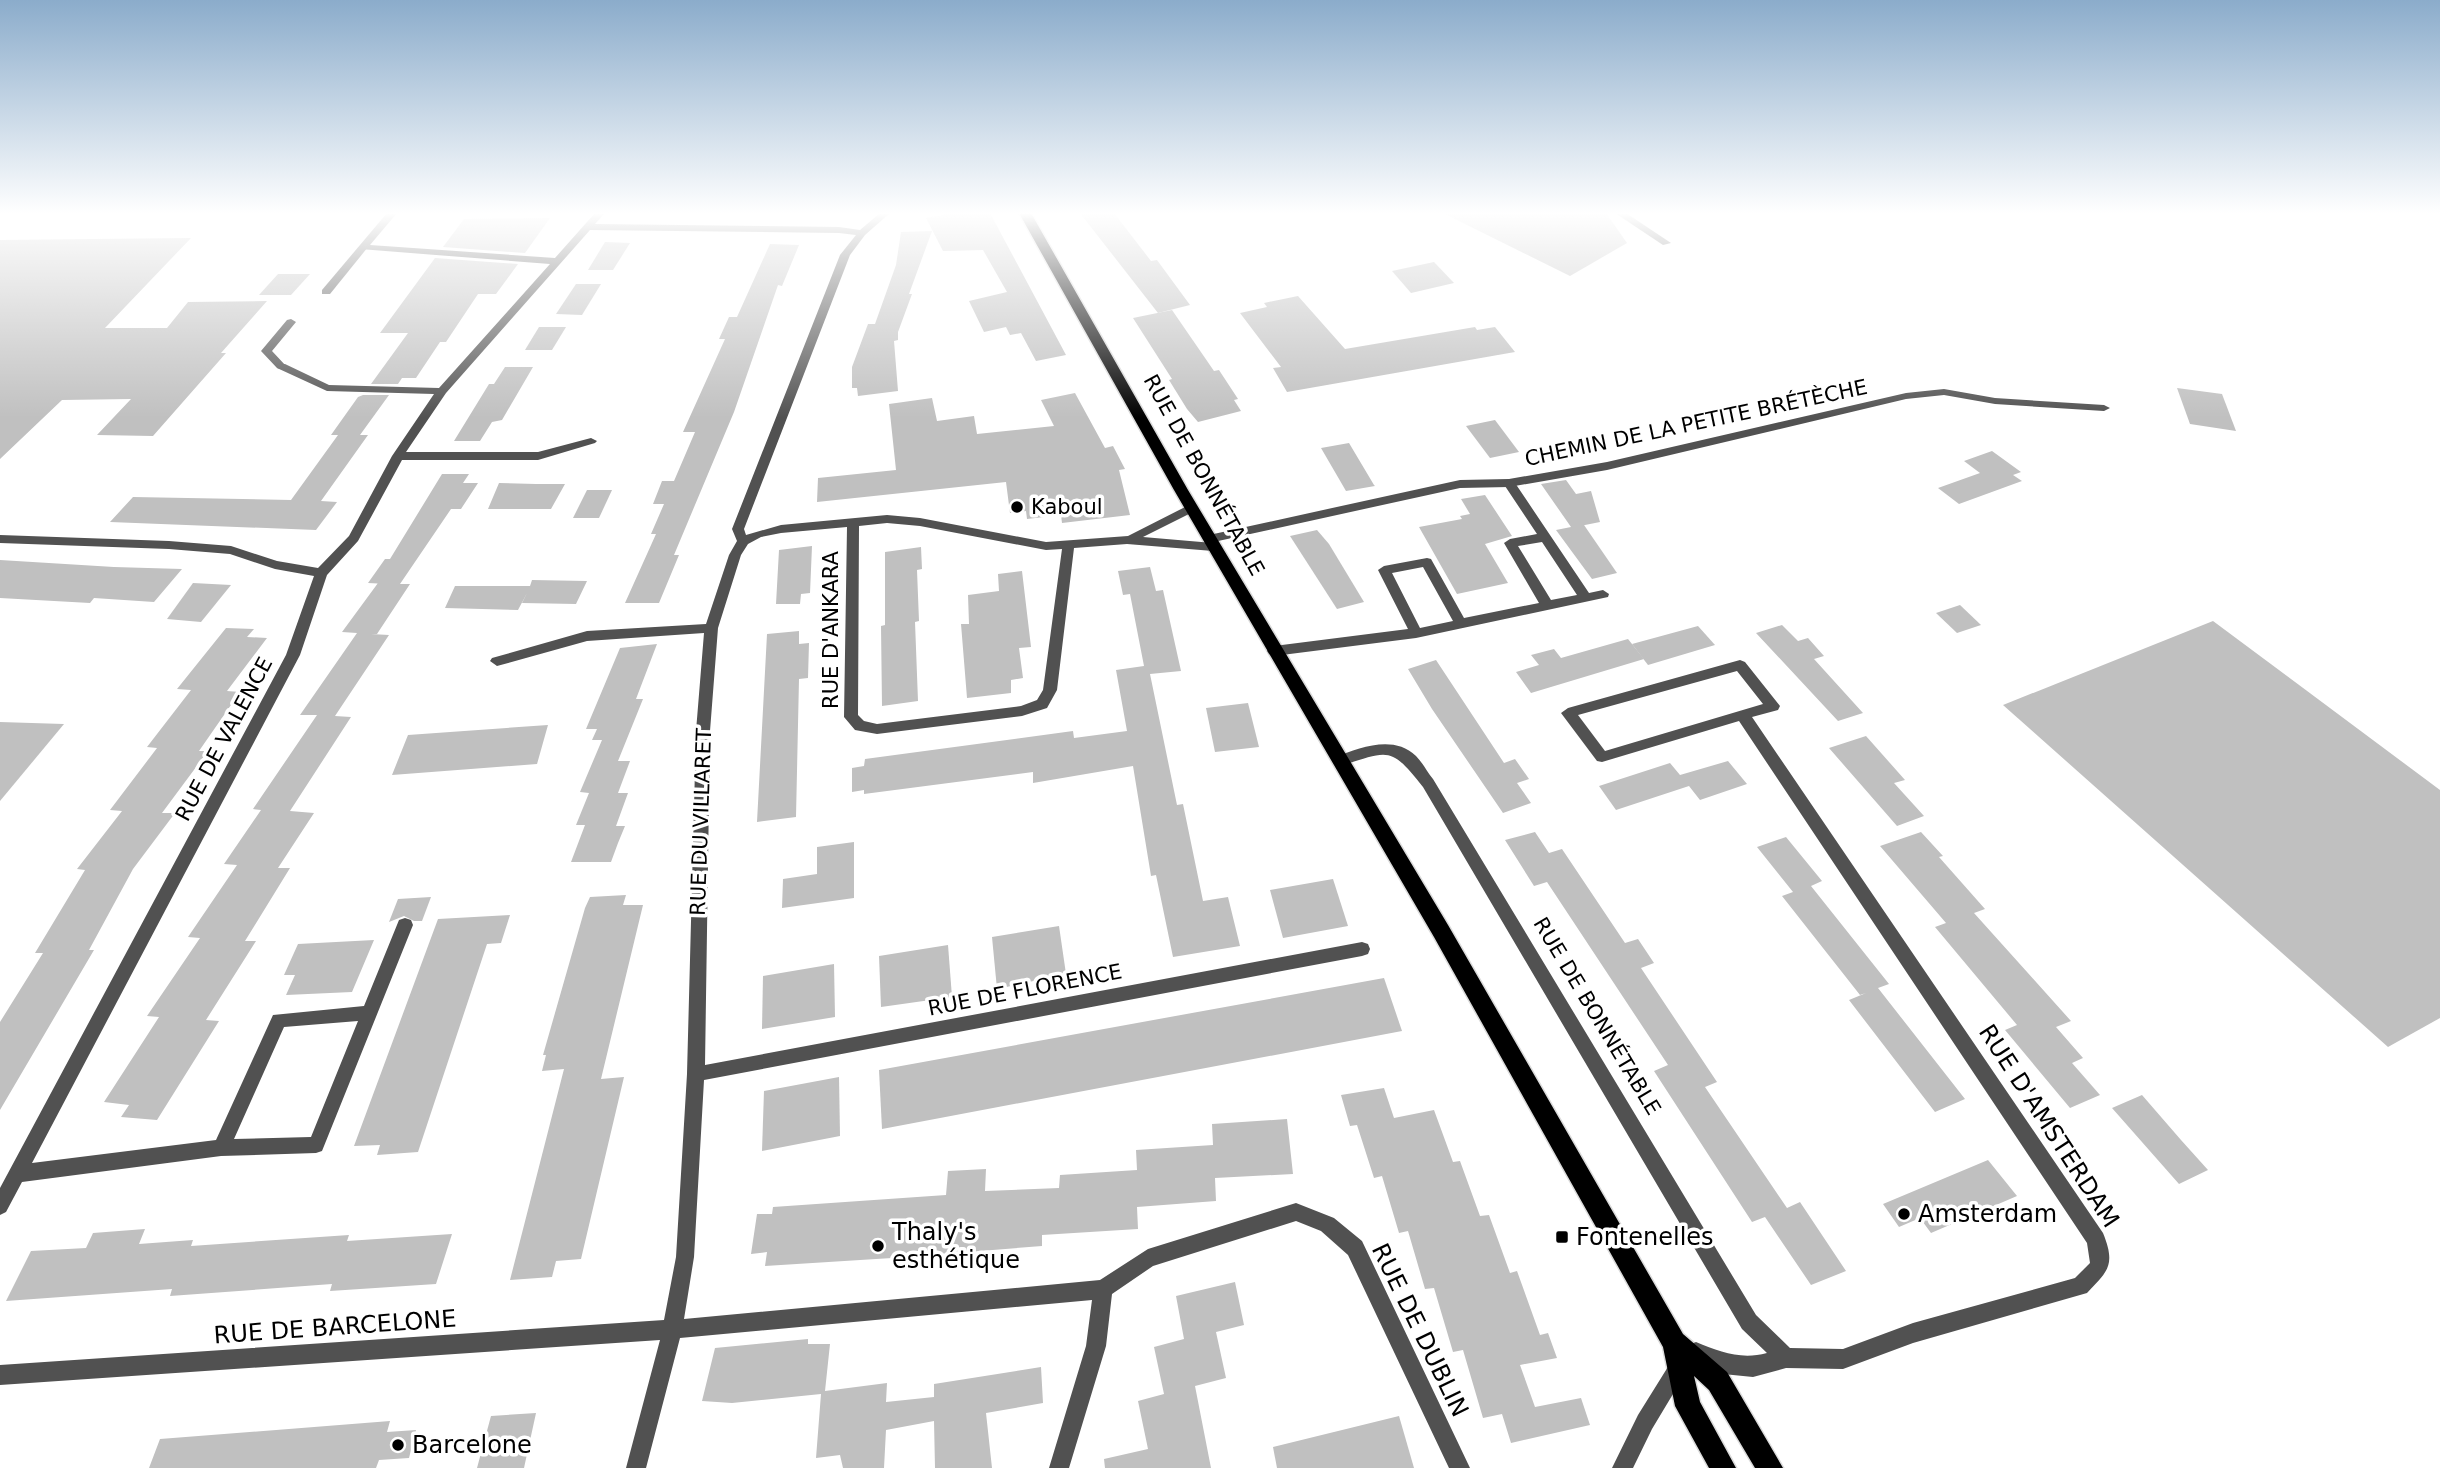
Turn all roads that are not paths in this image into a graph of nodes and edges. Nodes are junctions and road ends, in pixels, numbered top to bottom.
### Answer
1 (335, 282) edge
2 (537, 282) edge
3 (835, 282) edge
4 (1064, 282) edge
5 (326, 292) dead end
6 (290, 322) dead end
7 (442, 391) junction
8 (2104, 408) dead end
9 (591, 441) dead end
10 (398, 456) junction
11 (1509, 484) junction
12 (1191, 508) junction
13 (853, 522) junction
14 (1545, 537) junction
15 (0, 539) edge
16 (1127, 540) junction
17 (743, 541) junction
18 (1211, 543) junction
19 (1068, 547) junction
20 (321, 573) junction
21 (1603, 594) dead end
22 (1585, 597) junction
23 (1547, 605) junction
24 (1461, 624) junction
25 (711, 628) junction
26 (1416, 633) junction
27 (1274, 651) junction
28 (497, 661) dead end
29 (1742, 713) junction
30 (1340, 761) junction
31 (405, 925) dead end
32 (1362, 949) dead end
33 (369, 1013) junction
34 (696, 1074) junction
35 (221, 1148) junction
36 (17, 1174) junction
37 (0, 1206) edge
38 (1103, 1289) junction
39 (673, 1327) junction
40 (1674, 1343) junction
41 (1786, 1357) junction
42 (1678, 1369) junction
43 (0, 1375) edge
44 (636, 1468) edge
45 (1059, 1468) edge
46 (1460, 1468) edge
47 (1622, 1468) edge
48 (1723, 1468) edge
49 (1770, 1468) edge

1 - 5 street
2 - 7 street
3 - 17 street, RUE DU VILLARET
4 - 12 main road, RUE DE BONNÉTABLE
6 - 7 street
7 - 10 street
8 - 11 street, CHEMIN DE LA PETITE BRÉTÈCHE
9 - 10 street
10 - 20 street
11 - 14 street
11 - 18 street, CHEMIN DE LA PETITE BRÉTÈCHE
12 - 16 street
12 - 18 main road, RUE DE BONNÉTABLE
13 - 17 street
13 - 19 street
13 - 19 street, RUE D'ANKARA
14 - 22 street
14 - 23 street
15 - 20 street
16 - 18 street, CHEMIN DE LA PETITE BRÉTÈCHE
16 - 19 street
17 - 25 street, RUE DU VILLARET
18 - 27 main road, RUE DE BONNÉTABLE
20 - 36 street, RUE DE VALENCE
21 - 22 street
22 - 23 street
23 - 24 street
24 - 26 street
24 - 26 street
25 - 28 street
25 - 34 street, RUE DU VILLARET
26 - 27 street
27 - 30 main road, RUE DE BONNÉTABLE
29 - 29 street
29 - 41 street, RUE D'AMSTERDAM
30 - 40 main road, RUE DE BONNÉTABLE
30 - 41 street, RUE DE BONNÉTABLE
31 - 33 street
32 - 34 street, RUE DE FLORENCE
33 - 35 street
33 - 35 street
34 - 39 street, RUE DU VILLARET
35 - 36 street
36 - 37 street, RUE DE VALENCE
38 - 39 street, RUE DE DUBLIN
38 - 45 street
38 - 46 street, RUE DE DUBLIN
39 - 43 street, RUE DE BARCELONE
39 - 44 street, RUE DU VILLARET
40 - 41 street, RUE D'AMSTERDAM
40 - 42 main road, RUE DE BONNÉTABLE
40 - 49 main road, RUE DE BONNÉTABLE
42 - 47 street
42 - 48 main road, RUE DE BONNÉTABLE

